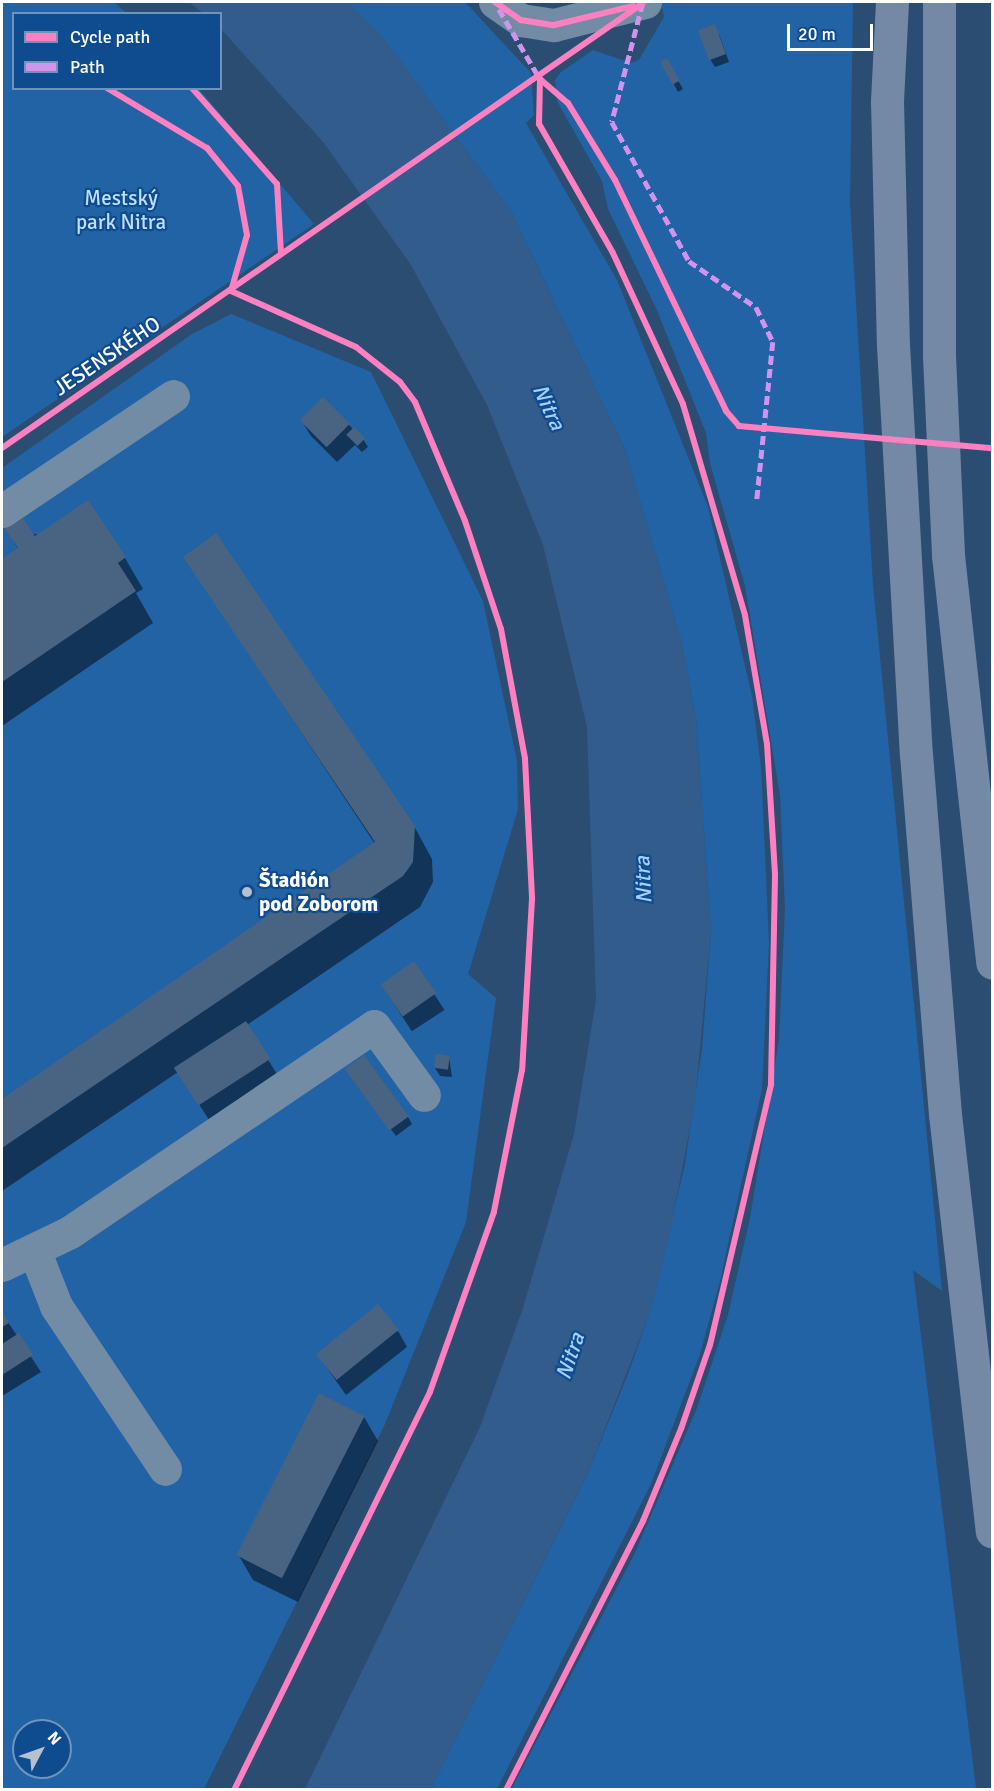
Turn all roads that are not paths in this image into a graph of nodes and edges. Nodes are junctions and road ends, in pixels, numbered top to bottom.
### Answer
1 (495, 2) edge
2 (645, 2) edge
3 (892, 2) edge
4 (939, 2) edge
5 (173, 396) dead end
6 (2, 511) edge
7 (993, 963) edge
8 (424, 1095) dead end
9 (35, 1252) junction
10 (2, 1265) edge
11 (165, 1469) dead end
12 (993, 1531) edge

1 - 2 street
3 - 12 main road
4 - 7 main road
5 - 6 street
8 - 9 street
9 - 10 street
9 - 11 street

